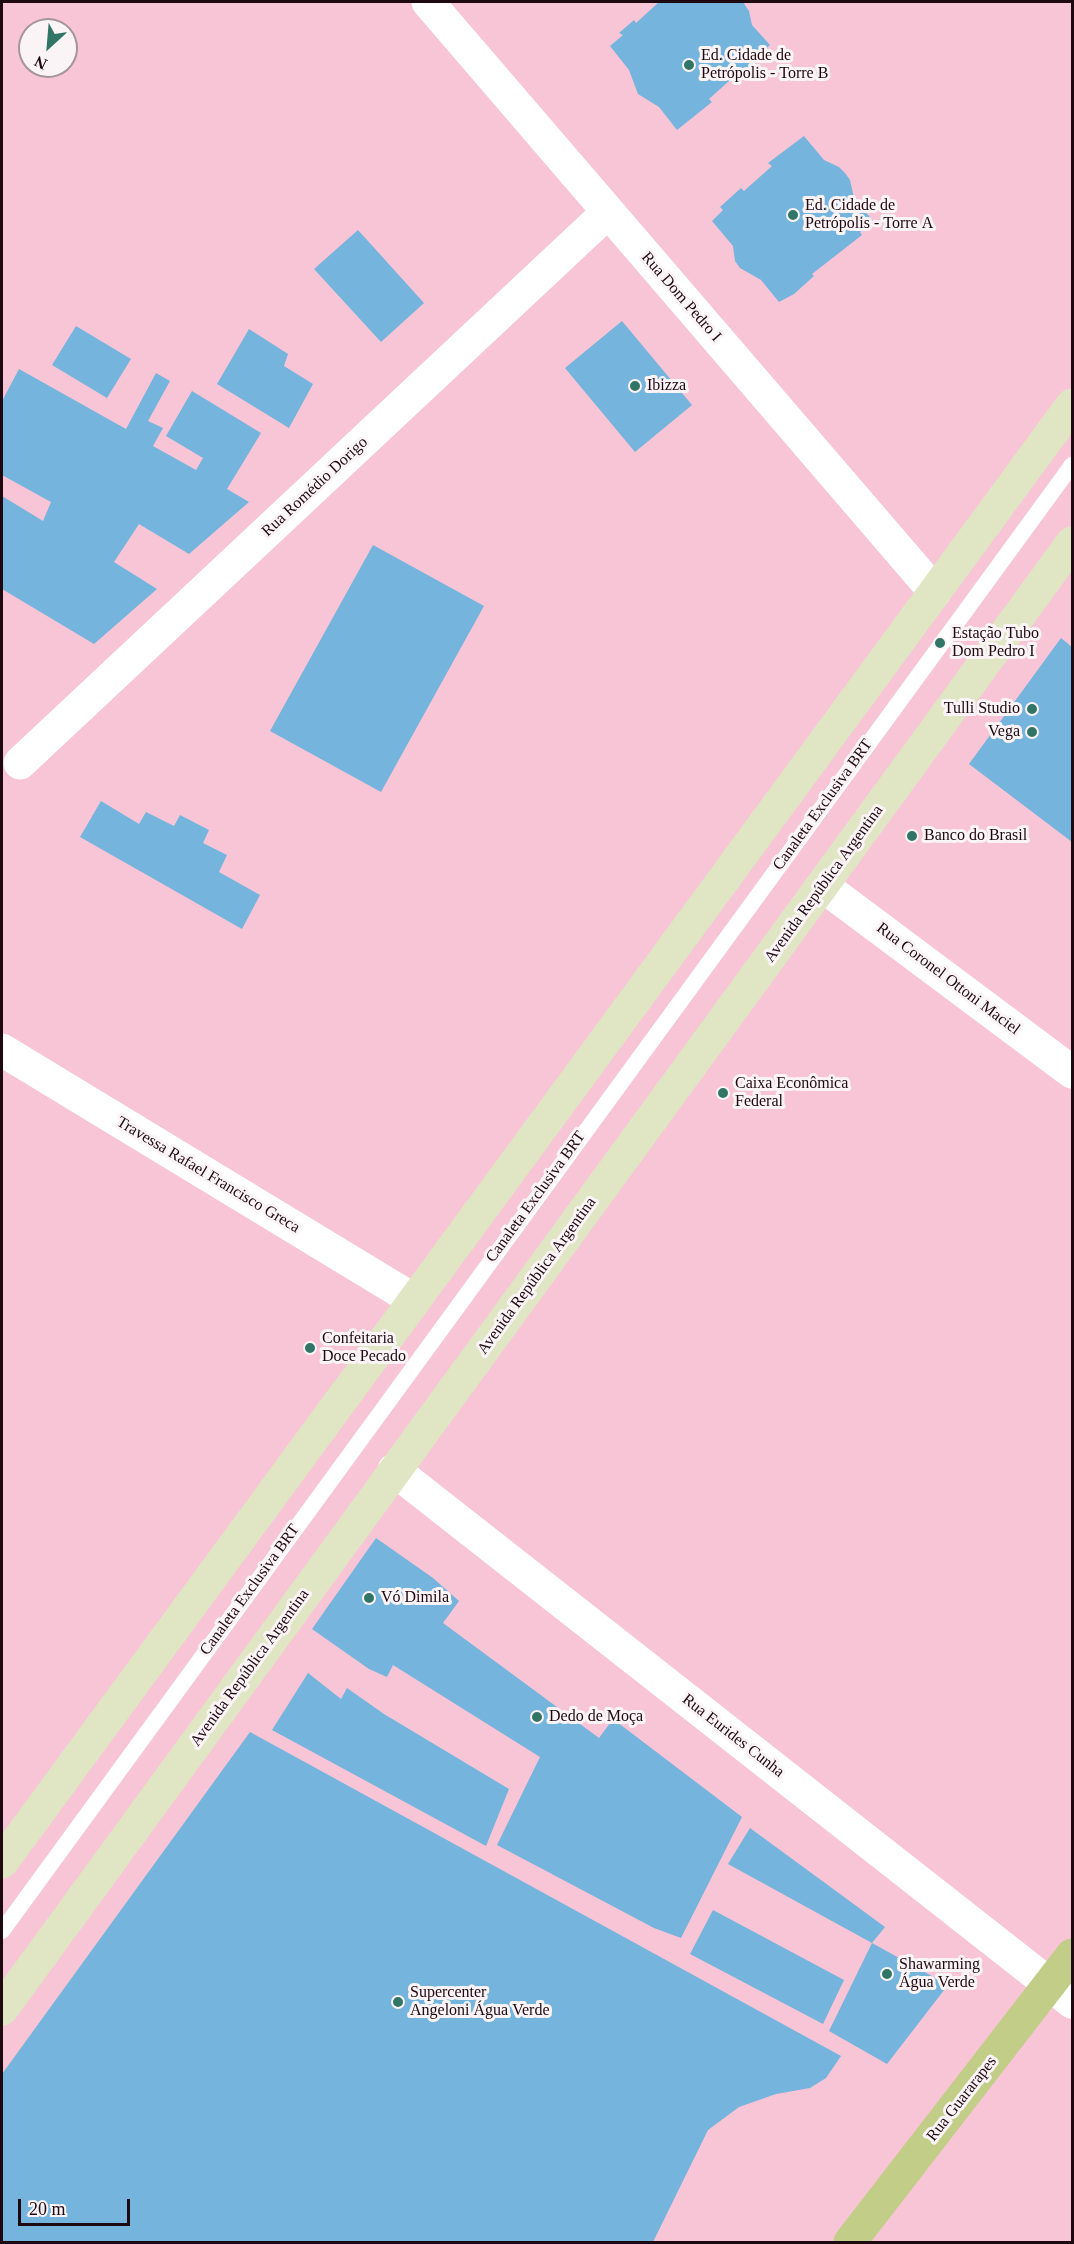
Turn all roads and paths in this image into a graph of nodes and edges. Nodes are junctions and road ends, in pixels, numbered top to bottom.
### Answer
1 (428, 2) edge
2 (608, 212) junction
3 (1072, 405) edge
4 (1072, 465) edge
5 (1072, 543) edge
6 (935, 592) junction
7 (20, 763) dead end
8 (823, 886) junction
9 (2, 1050) edge
10 (1072, 1072) edge
11 (414, 1300) junction
12 (394, 1470) junction
13 (2, 1862) edge
14 (2, 1931) edge
15 (1072, 1955) edge
16 (1061, 1994) edge
17 (2, 2009) edge
18 (850, 2242) edge

1 - 2 street, Rua Dom Pedro I
2 - 6 street, Rua Dom Pedro I
2 - 7 street, Rua Romédio Dorigo
3 - 6 street
4 - 14 lane, Canaleta Exclusiva BRT
5 - 8 street, Avenida República Argentina
6 - 11 street
8 - 10 street, Rua Coronel Ottoni Maciel
8 - 12 street, Avenida República Argentina
9 - 11 street, Travessa Rafael Francisco Greca
11 - 13 street
12 - 16 street, Rua Eurides Cunha
12 - 17 street, Avenida República Argentina
15 - 16 main road, Rua Guararapes
16 - 18 main road, Rua Guararapes

